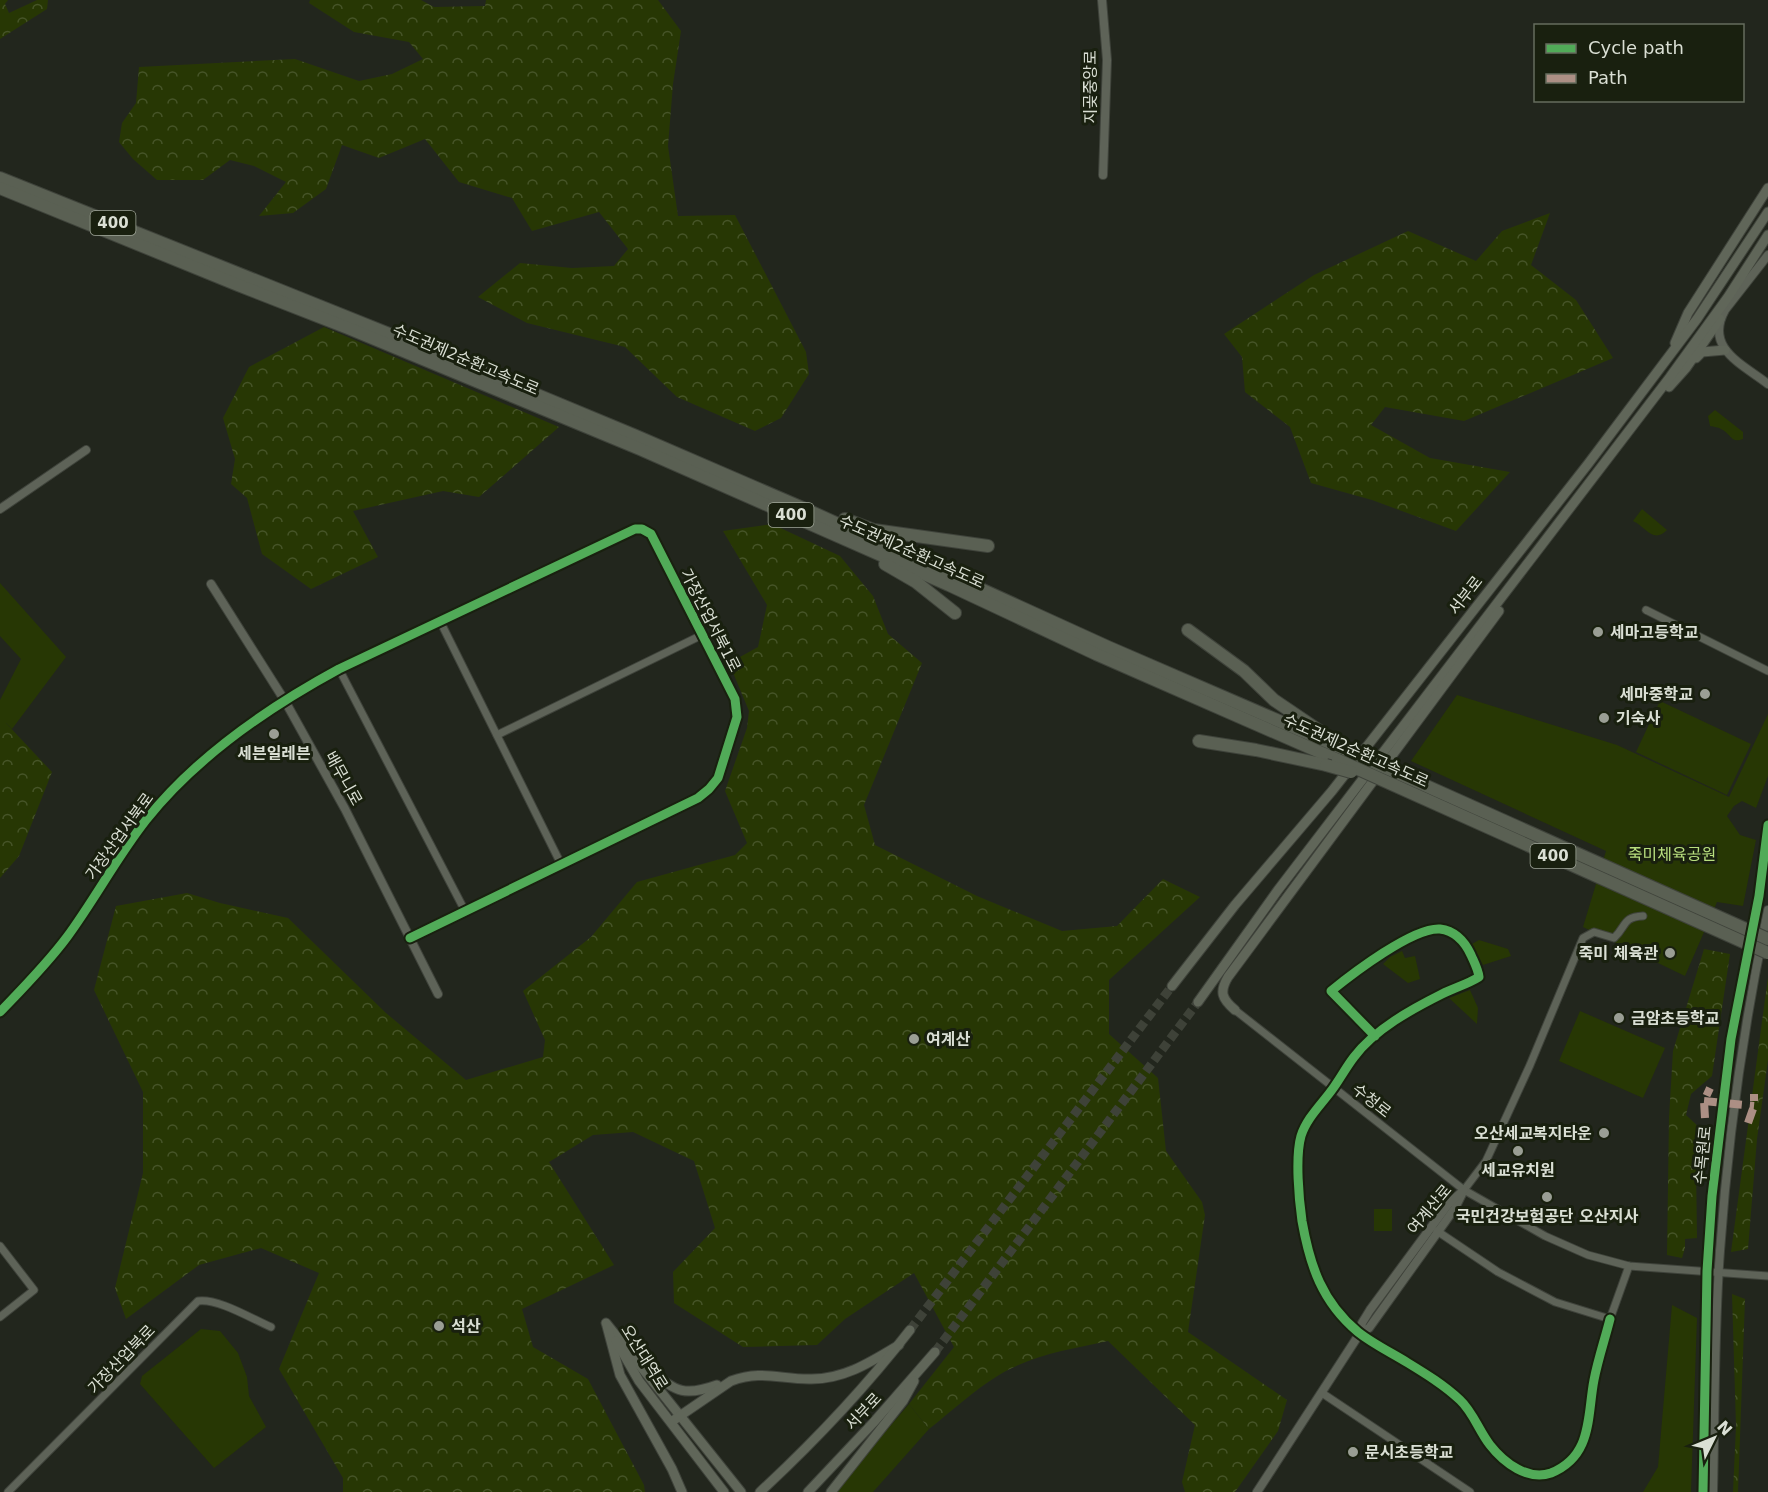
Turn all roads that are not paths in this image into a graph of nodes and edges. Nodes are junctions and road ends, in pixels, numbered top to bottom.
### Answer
1 (1102, 0) edge
2 (1103, 175) dead end
3 (0, 178) edge
4 (0, 188) edge
5 (1768, 188) edge
6 (1768, 212) edge
7 (1768, 235) edge
8 (1768, 255) edge
9 (221, 272) junction
10 (1720, 319) junction
11 (1725, 350) junction
12 (1669, 359) junction
13 (1686, 368) junction
14 (1768, 384) edge
15 (1635, 424) junction
16 (86, 450) dead end
17 (724, 480) junction
18 (0, 509) edge
19 (988, 546) dead end
20 (1522, 571) junction
21 (211, 584) dead end
22 (1646, 610) dead end
23 (956, 613) dead end
24 (440, 621) junction
25 (1188, 630) dead end
26 (702, 635) junction
27 (339, 669) junction
28 (1768, 671) edge
29 (285, 701) junction
30 (497, 735) junction
31 (1199, 741) dead end
32 (1336, 758) junction
33 (1768, 825) edge
34 (561, 864) junction
35 (1768, 910) edge
36 (465, 911) junction
37 (1643, 916) dead end
38 (410, 938) junction
39 (1768, 939) edge
40 (1768, 953) edge
41 (1172, 986) tunnel mouth
42 (438, 994) dead end
43 (1198, 1002) tunnel mouth
44 (1235, 1010) joint
45 (0, 1012) edge
46 (1375, 1036) junction
47 (1334, 1088) junction
48 (1464, 1190) junction
49 (1437, 1231) junction
50 (0, 1246) edge
51 (1629, 1266) junction
52 (1707, 1271) junction
53 (1719, 1272) junction
54 (1768, 1276) edge
55 (0, 1317) edge
56 (1610, 1319) junction
57 (606, 1323) junction
58 (271, 1327) dead end
59 (910, 1330) tunnel mouth
60 (1360, 1333) junction
61 (899, 1345) junction
62 (628, 1349) junction
63 (935, 1352) tunnel mouth
64 (918, 1372) junction
65 (731, 1381) junction
66 (1323, 1393) junction
67 (680, 1415) junction
68 (671, 1422) junction
69 (809, 1491) edge
70 (8, 1492) edge
71 (682, 1492) edge
72 (724, 1492) edge
73 (741, 1492) edge
74 (760, 1492) edge
75 (831, 1492) edge
76 (1257, 1492) edge
77 (1470, 1492) edge
78 (1703, 1492) edge
79 (1713, 1492) edge

1 - 2 street, 지곶중앙로
3 - 9 highway, 수도권제2순환고속도로 / 400
4 - 9 highway, 수도권제2순환고속도로 / 400
5 - 12 main road
6 - 12 main road, 서부로
7 - 15 main road, 서부로
8 - 10 street
9 - 17 highway, 수도권제2순환고속도로 / 400
9 - 17 highway, 수도권제2순환고속도로 / 400
10 - 11 street
10 - 13 main road
11 - 13 main road
11 - 14 street
12 - 41 main road, 서부로
13 - 15 main road
15 - 20 main road, 서부로
16 - 18 street
17 - 19 highway
17 - 23 highway
17 - 32 highway, 수도권제2순환고속도로 / 400
20 - 43 main road, 서부로
20 - 44 main road
21 - 29 street, 배무니로
22 - 28 street
24 - 26 street, 가장산업서북1로
24 - 27 street, 가장산업서북1로
24 - 30 street
25 - 32 highway
26 - 30 street, 가장산업서북1로
26 - 34 street, 가장산업서북1로
27 - 29 street, 가장산업서북1로
27 - 36 street
29 - 38 street, 배무니로
29 - 45 street, 가장산업서북로
30 - 34 street
31 - 32 highway
32 - 39 highway, 수도권제2순환고속도로 / 400, bridge
32 - 40 highway, 수도권제2순환고속도로 / 400, bridge
33 - 52 street, 수목원로
34 - 36 street, 가장산업서북1로
35 - 53 street, 수목원로
36 - 38 street, 가장산업서북1로
37 - 48 street
38 - 42 street, 배무니로
44 - 47 street, 수청로
46 - 46 street
46 - 47 street
47 - 48 street, 수청로
47 - 60 street
48 - 49 street, 여계산로
48 - 51 street, 수청로
48 - 60 street, 여계산로
49 - 56 street
49 - 60 street, 여계산로
50 - 55 street
51 - 52 street, 수청로
51 - 56 street
52 - 53 street, 수청로
52 - 78 street, 수목원로
53 - 54 street
53 - 79 street, 수목원로
56 - 60 street
57 - 62 main road, 오산대역로
57 - 68 main road, 오산대역로
57 - 71 main road
58 - 70 street, 가장산업북로
59 - 61 main road, 서부로
60 - 66 street, 여계산로
61 - 65 main road
61 - 74 main road, 서부로
62 - 65 main road
62 - 67 main road, 오산대역로
63 - 64 main road, 서부로
64 - 69 main road, 서부로
64 - 75 main road
65 - 67 main road
66 - 76 street, 여계산로
66 - 77 street
67 - 68 main road
67 - 73 main road, 오산대역로
68 - 72 main road, 오산대역로

